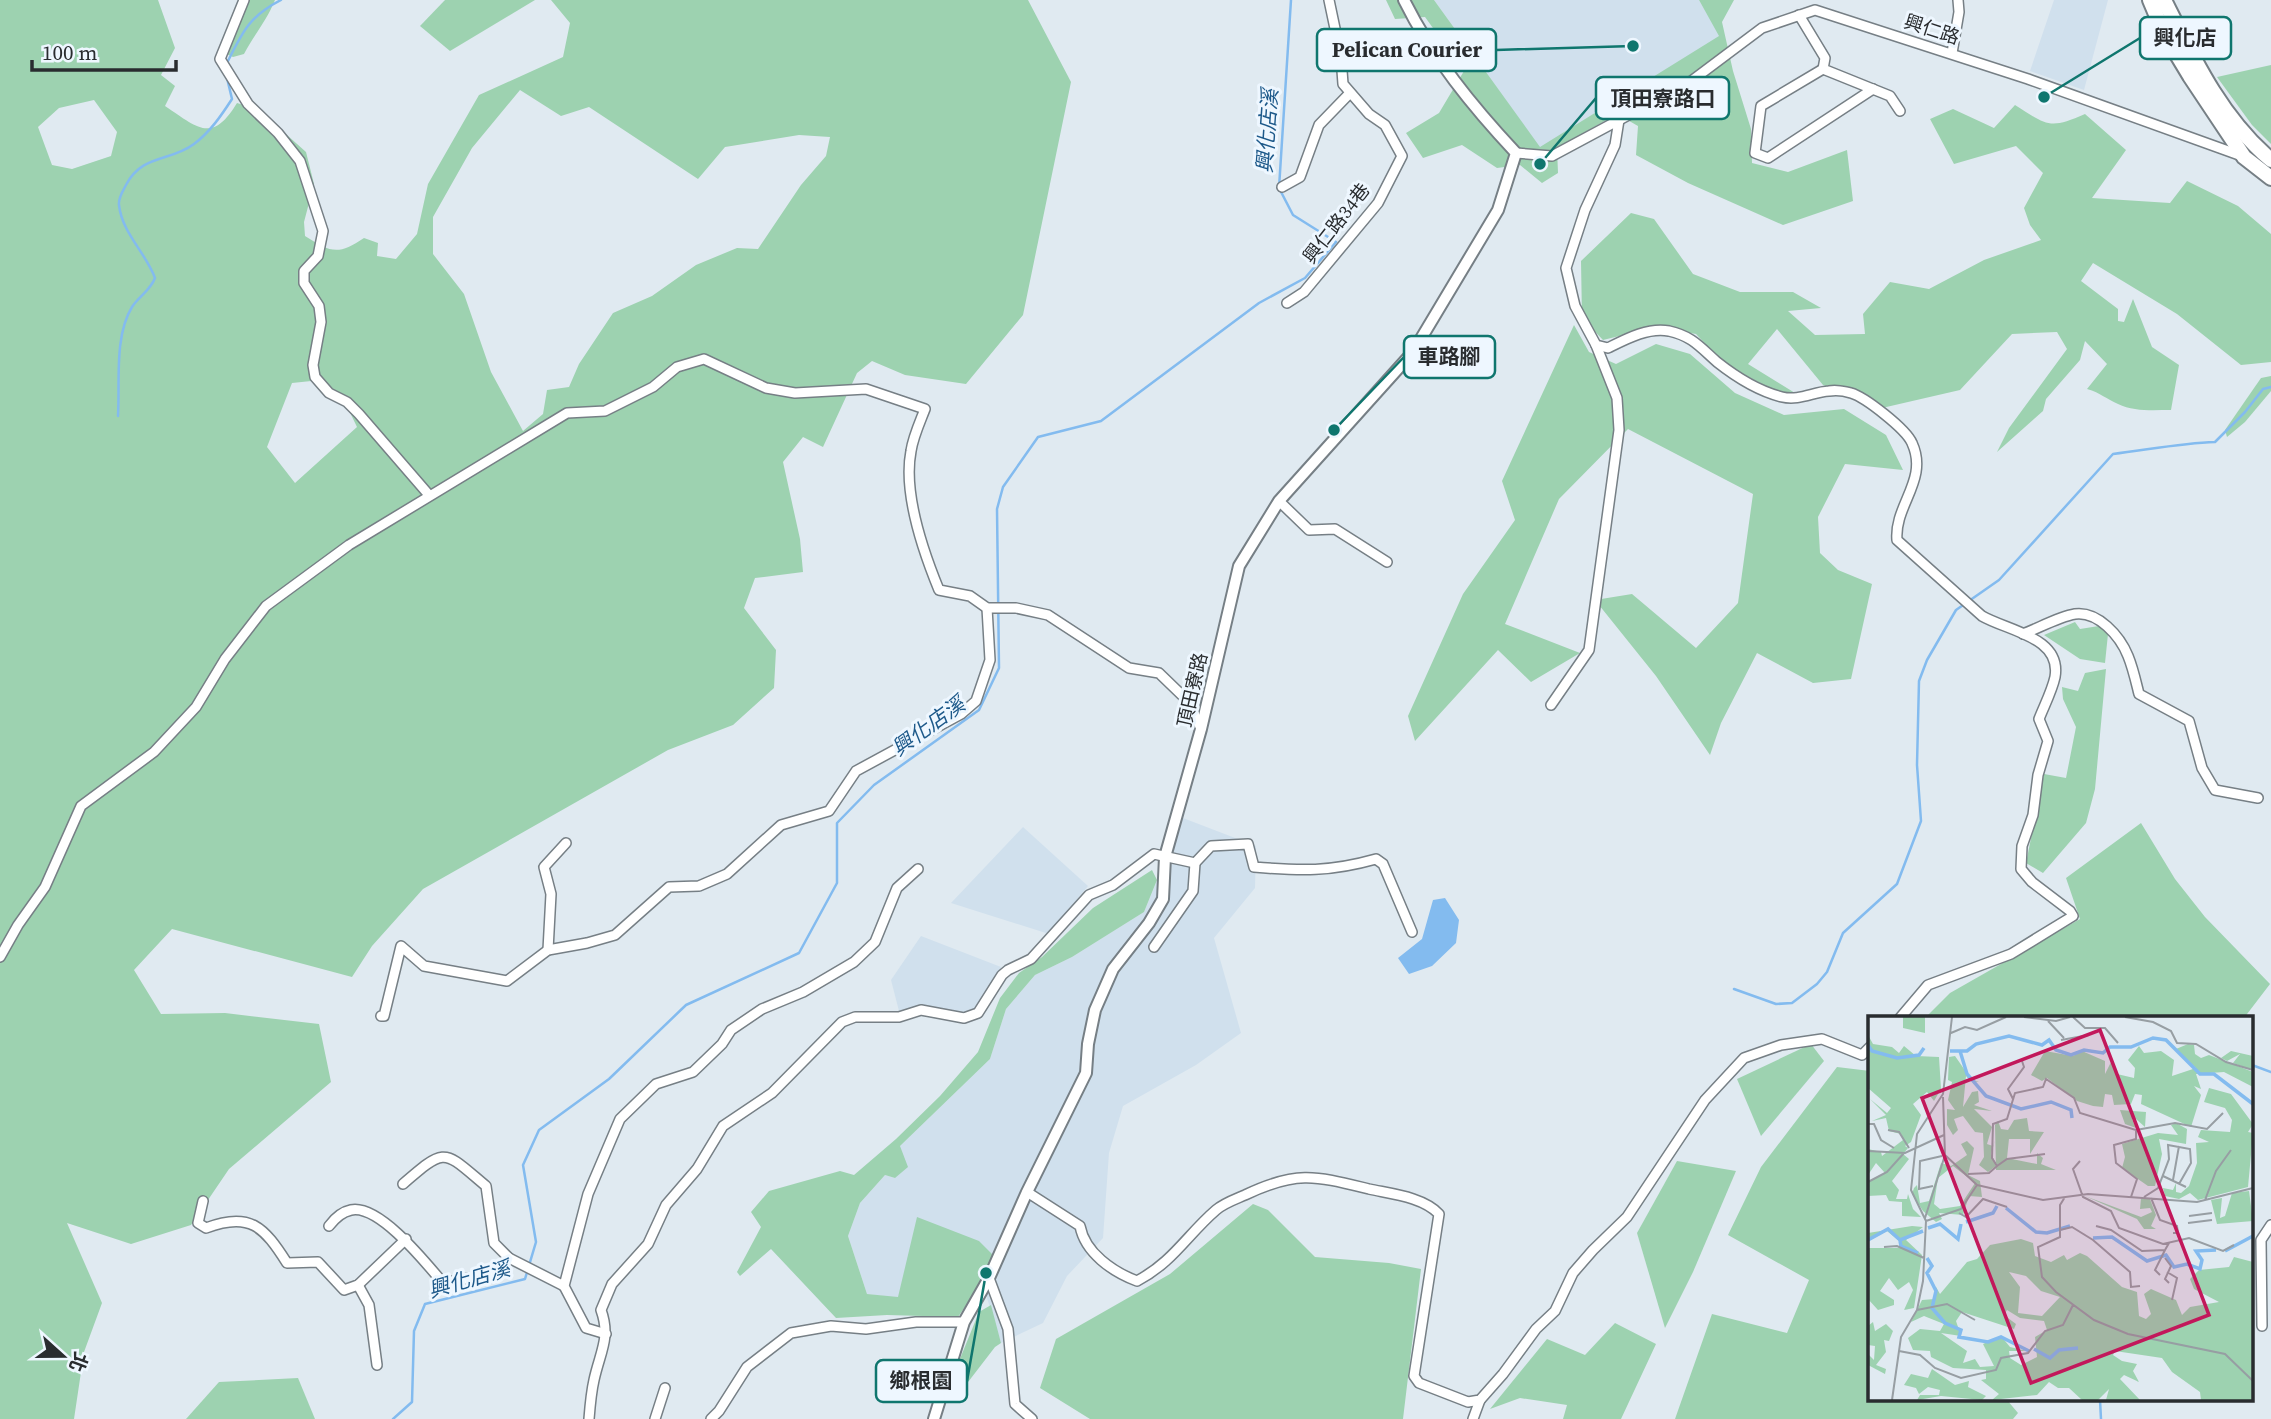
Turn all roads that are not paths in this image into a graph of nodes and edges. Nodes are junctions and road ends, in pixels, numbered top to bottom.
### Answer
1 (243, 0) edge
2 (1329, 0) edge
3 (1404, 0) edge
4 (1958, 0) edge
5 (2150, 0) edge
6 (2164, 0) edge
7 (1814, 5) edge
8 (1799, 15) junction
9 (1952, 53) junction
10 (1823, 69) junction
11 (1872, 89) junction
12 (1350, 93) junction
13 (1899, 111) dead end
14 (1619, 120) junction
15 (2252, 144) junction
16 (1517, 153) junction
17 (2244, 157) junction
18 (2271, 160) edge
19 (2271, 177) edge
20 (1282, 187) dead end
21 (1287, 303) dead end
22 (1596, 345) junction
23 (429, 495) junction
24 (1279, 501) junction
25 (1387, 562) dead end
26 (988, 608) junction
27 (2023, 634) junction
28 (1551, 705) dead end
29 (1201, 729) junction
30 (2258, 798) dead end
31 (566, 843) dead end
32 (1165, 857) junction
33 (1195, 863) junction
34 (918, 869) dead end
35 (1412, 932) dead end
36 (1154, 947) dead end
37 (548, 950) junction
38 (0, 957) edge
39 (380, 1016) dead end
40 (1902, 1016) edge
41 (1868, 1049) edge
42 (403, 1184) dead end
43 (1027, 1192) junction
44 (203, 1201) dead end
45 (2271, 1225) edge
46 (329, 1226) dead end
47 (405, 1240) junction
48 (509, 1258) junction
49 (989, 1278) junction
50 (358, 1285) junction
51 (564, 1286) junction
52 (964, 1322) junction
53 (2262, 1326) dead end
54 (606, 1334) junction
55 (377, 1365) dead end
56 (666, 1388) dead end
57 (1480, 1400) junction
58 (589, 1419) edge
59 (655, 1419) edge
60 (711, 1419) edge
61 (934, 1419) edge
62 (1032, 1419) edge
63 (1473, 1419) edge

1 - 23 street
2 - 12 street, 興仁路34巷
3 - 16 street
4 - 9 street
5 - 17 main road
6 - 15 main road
7 - 8 street, 興仁路
7 - 9 street, 興仁路
8 - 10 street
8 - 14 street, 興仁路
9 - 17 street, 興仁路
10 - 11 street
10 - 11 street
11 - 13 street
12 - 20 street
12 - 21 street, 興仁路34巷
14 - 16 street, 興仁路
14 - 22 street
15 - 17 street
15 - 18 main road
16 - 24 street, 頂田寮路
17 - 19 main road
22 - 27 street
22 - 28 street
23 - 26 street
23 - 38 street
24 - 25 street
24 - 29 street, 頂田寮路
26 - 29 street
26 - 37 street
27 - 30 street
27 - 40 street
29 - 32 street, 頂田寮路
31 - 37 street
32 - 33 street
32 - 43 street, 頂田寮路
32 - 54 street
33 - 35 street
33 - 36 street
34 - 51 street
37 - 39 street
41 - 57 street
42 - 48 street
43 - 49 street, 頂田寮路
43 - 57 street
44 - 50 street
45 - 53 street
46 - 47 street
47 - 48 street
47 - 50 street
48 - 51 street
49 - 52 street, 頂田寮路
49 - 62 street
50 - 55 street
51 - 54 street
52 - 60 street
52 - 61 street, 頂田寮路
54 - 58 street
56 - 59 street
57 - 63 street

